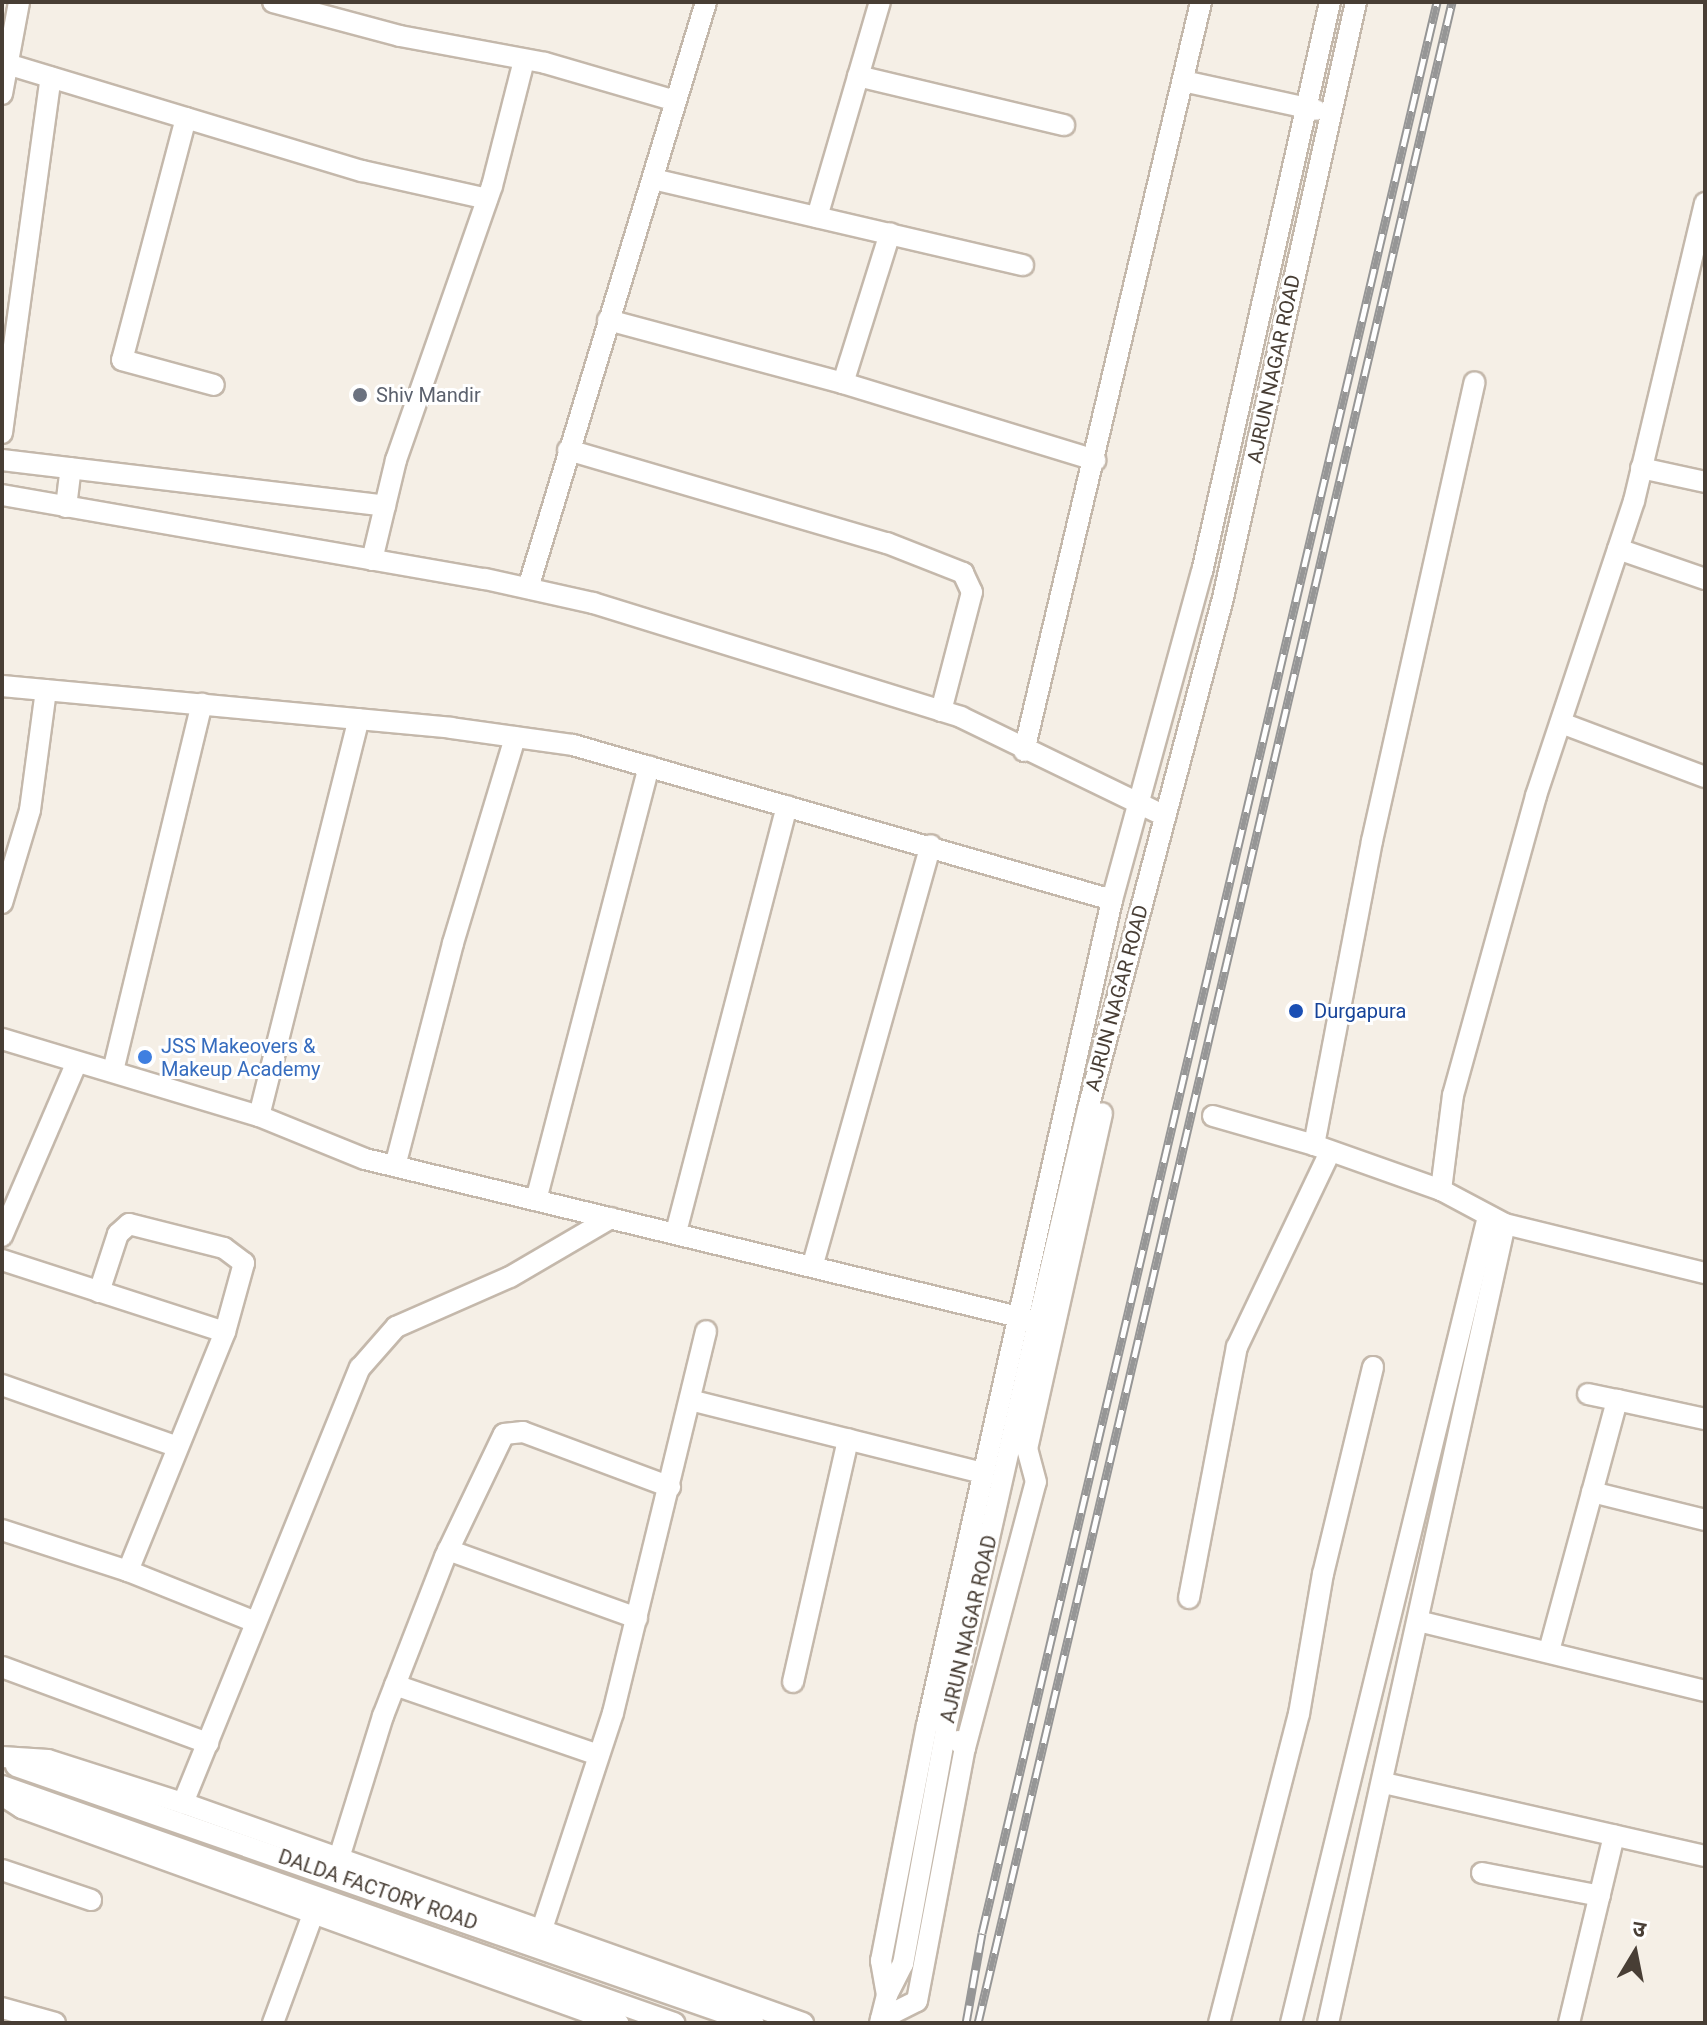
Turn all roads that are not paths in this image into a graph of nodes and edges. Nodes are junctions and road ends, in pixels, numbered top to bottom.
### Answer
1 (19, 2) edge
2 (273, 2) edge
3 (706, 2) edge
4 (880, 2) edge
5 (1201, 2) edge
6 (1330, 2) edge
7 (1356, 2) edge
8 (524, 60) junction
9 (7, 64) junction
10 (858, 76) junction
11 (51, 77) junction
12 (1183, 81) junction
13 (2, 94) edge
14 (676, 101) junction
15 (1305, 108) junction
16 (1330, 113) junction
17 (186, 118) junction
18 (1064, 125) dead end
19 (653, 179) junction
20 (487, 199) junction
21 (1705, 203) edge
22 (817, 217) junction
23 (890, 233) junction
24 (1023, 265) dead end
25 (608, 320) junction
26 (1475, 382) dead end
27 (843, 383) junction
28 (214, 385) dead end
29 (2, 433) edge
30 (568, 450) junction
31 (2, 460) edge
32 (1095, 460) junction
33 (71, 468) junction
34 (1641, 468) junction
35 (1705, 482) edge
36 (2, 495) edge
37 (385, 506) junction
38 (66, 507) junction
39 (1618, 549) junction
40 (372, 560) junction
41 (1705, 579) edge
42 (528, 588) junction
43 (2, 686) edge
44 (46, 690) junction
45 (202, 704) junction
46 (941, 711) junction
47 (359, 719) junction
48 (1561, 723) junction
49 (515, 737) junction
50 (1024, 751) junction
51 (649, 767) junction
52 (1705, 777) edge
53 (1135, 804) junction
54 (787, 806) junction
55 (1165, 816) junction
56 (931, 845) junction
57 (1112, 900) junction
58 (2, 903) edge
59 (2, 1039) edge
60 (77, 1062) junction
61 (113, 1071) junction
62 (1068, 1104) junction
63 (259, 1116) junction
64 (1213, 1116) dead end
65 (1322, 1149) junction
66 (395, 1166) junction
67 (1441, 1190) junction
68 (536, 1200) junction
69 (611, 1218) junction
70 (1497, 1221) junction
71 (676, 1232) junction
72 (2, 1236) edge
73 (2, 1260) edge
74 (813, 1264) junction
75 (1705, 1273) edge
76 (99, 1292) junction
77 (1028, 1319) junction
78 (706, 1331) dead end
79 (225, 1332) junction
80 (1373, 1367) dead end
81 (2, 1385) edge
82 (1588, 1394) dead end
83 (690, 1400) junction
84 (1617, 1400) junction
85 (1705, 1419) edge
86 (848, 1439) junction
87 (175, 1446) junction
88 (983, 1473) junction
89 (670, 1487) junction
90 (1592, 1492) junction
91 (1705, 1520) edge
92 (2, 1530) edge
93 (448, 1550) junction
94 (128, 1571) junction
95 (1189, 1598) dead end
96 (637, 1618) junction
97 (253, 1621) junction
98 (1418, 1621) junction
99 (1549, 1651) junction
100 (2, 1667) edge
101 (793, 1682) dead end
102 (395, 1685) junction
103 (1705, 1691) edge
104 (946, 1729) junction
105 (208, 1743) junction
106 (965, 1748) junction
107 (598, 1755) junction
108 (2, 1759) edge
109 (1384, 1783) junction
110 (2, 1786) edge
111 (2, 1795) edge
112 (183, 1803) junction
113 (1614, 1835) junction
114 (1705, 1856) edge
115 (339, 1858) junction
116 (2, 1870) edge
117 (1482, 1873) dead end
118 (1600, 1896) junction
119 (91, 1900) dead end
120 (313, 1914) junction
121 (542, 1929) junction
122 (887, 1995) junction
123 (2, 2008) edge
124 (881, 2021) edge
125 (55, 2023) edge
126 (273, 2023) edge
127 (618, 2023) edge
128 (674, 2023) edge
129 (753, 2023) edge
130 (803, 2023) edge
131 (1219, 2023) edge
132 (1291, 2023) edge
133 (1328, 2023) edge
134 (1569, 2023) edge

1 - 9 street
2 - 8 street
3 - 14 street
4 - 10 street
5 - 12 street
6 - 15 street, AJRUN NAGAR ROAD
7 - 16 street, AJRUN NAGAR ROAD
8 - 14 street
8 - 20 street
9 - 11 street
9 - 13 street
10 - 18 street
10 - 22 street
11 - 17 street
11 - 29 street
12 - 15 street
12 - 32 street
14 - 19 street
15 - 16 street
15 - 53 street, AJRUN NAGAR ROAD
16 - 55 street, AJRUN NAGAR ROAD
17 - 20 street
17 - 28 street
19 - 22 street
19 - 25 street
20 - 37 street
21 - 34 street
22 - 23 street
23 - 24 street
23 - 27 street
25 - 27 street
25 - 30 street
26 - 65 street
27 - 32 street
30 - 42 street
30 - 46 street
31 - 33 street
32 - 50 street
33 - 37 street
33 - 38 street
34 - 35 street
34 - 39 street
36 - 38 street
37 - 40 street
38 - 40 street
39 - 41 street
39 - 48 street
40 - 42 street
42 - 46 street
43 - 44 street
44 - 45 street
44 - 58 street
45 - 47 street
45 - 61 street
46 - 50 street
47 - 49 street
47 - 63 street
48 - 52 street
48 - 67 street
49 - 51 street
49 - 66 street
50 - 53 street
51 - 54 street
51 - 68 street
53 - 55 street
53 - 57 street, AJRUN NAGAR ROAD
54 - 56 street
54 - 71 street
55 - 77 street, AJRUN NAGAR ROAD
56 - 57 street
56 - 74 street
57 - 62 street, AJRUN NAGAR ROAD
59 - 60 street
60 - 61 street
60 - 72 street
61 - 63 street
62 - 77 street, AJRUN NAGAR ROAD
62 - 106 street
63 - 66 street
64 - 65 street
65 - 67 street
65 - 95 street
66 - 68 street
67 - 70 street
68 - 69 street
69 - 71 street
69 - 97 street
70 - 75 street
70 - 98 street
70 - 132 street
71 - 74 street
73 - 76 street
74 - 77 street
76 - 79 street
76 - 79 street
77 - 88 street, AJRUN NAGAR ROAD
77 - 104 street, AJRUN NAGAR ROAD
78 - 83 street
79 - 87 street
80 - 131 street
81 - 87 street
82 - 84 street
83 - 86 street
83 - 89 street
84 - 85 street
84 - 90 street
86 - 88 street
86 - 101 street
87 - 94 street
88 - 122 street, AJRUN NAGAR ROAD
89 - 93 street
89 - 96 street
90 - 91 street
90 - 99 street
92 - 94 street
93 - 96 street
93 - 102 street
94 - 97 street
96 - 107 street
97 - 105 street
98 - 99 street
98 - 109 street
99 - 103 street
100 - 105 street
102 - 107 street
102 - 115 street
104 - 106 street
104 - 122 street, AJRUN NAGAR ROAD
105 - 112 street
106 - 124 street
107 - 121 street
108 - 112 street
108 - 129 street, DALDA FACTORY ROAD
109 - 113 street
109 - 133 street
110 - 128 street, DALDA FACTORY ROAD
111 - 120 street
112 - 115 street
113 - 114 street
113 - 118 street
115 - 121 street
116 - 119 street
117 - 118 street
118 - 134 street
120 - 126 street
120 - 127 street
121 - 130 street
122 - 124 street, AJRUN NAGAR ROAD
123 - 125 street

